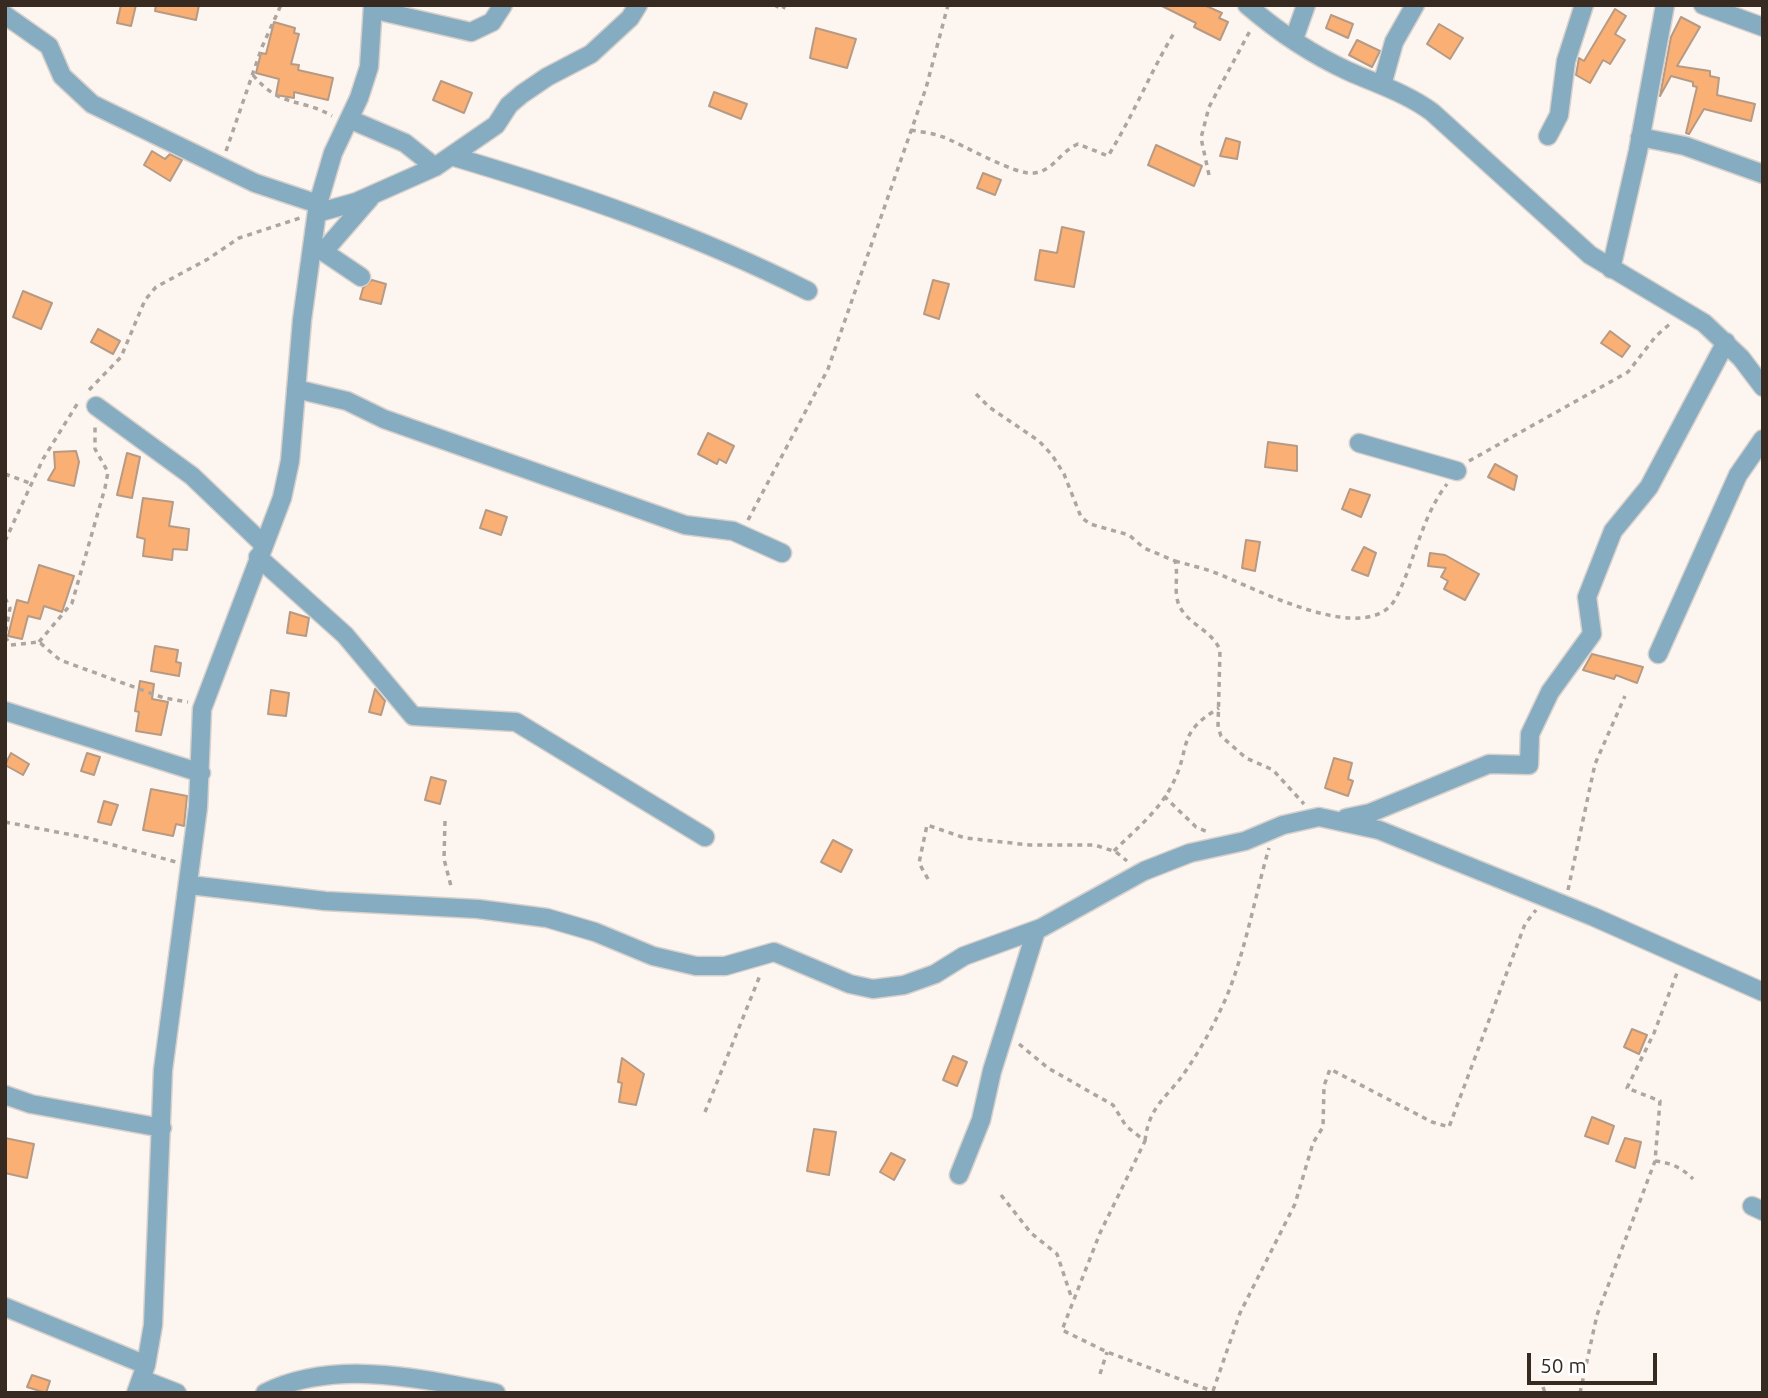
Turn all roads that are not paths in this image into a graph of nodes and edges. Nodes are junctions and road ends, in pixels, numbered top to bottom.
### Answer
1 (503, 5) edge
2 (638, 5) edge
3 (1306, 5) edge
4 (1415, 5) edge
5 (1584, 5) edge
6 (1665, 5) edge
7 (1703, 5) edge
8 (377, 8) edge
9 (1253, 11) edge
10 (5, 15) edge
11 (1763, 27) edge
12 (1294, 39) junction
13 (1382, 85) junction
14 (349, 120) junction
15 (1548, 136) dead end
16 (1640, 137) junction
17 (452, 156) junction
18 (435, 167) junction
19 (1763, 174) edge
20 (373, 195) junction
21 (317, 208) junction
22 (318, 248) junction
23 (1611, 269) junction
24 (361, 277) dead end
25 (808, 291) dead end
26 (1726, 342) junction
27 (1763, 387) edge
28 (296, 389) junction
29 (96, 406) road end
30 (1763, 439) edge
31 (1359, 443) dead end
32 (1457, 471) road end
33 (261, 551) junction
34 (782, 553) dead end
35 (1658, 653) dead end
36 (5, 711) edge
37 (201, 773) junction
38 (1328, 818) junction
39 (705, 837) dead end
40 (190, 876) junction
41 (1036, 931) junction
42 (1763, 992) edge
43 (5, 1096) edge
44 (162, 1128) junction
45 (959, 1175) dead end
46 (5, 1307) edge
47 (141, 1379) edge
48 (486, 1392) edge
49 (177, 1393) edge
50 (265, 1393) edge

1 - 8 street
2 - 17 street
3 - 12 street
4 - 13 street
5 - 15 street
6 - 16 street
7 - 11 street
8 - 14 street
9 - 12 street
10 - 21 street
12 - 13 street
13 - 23 street
14 - 18 street
14 - 21 street
16 - 19 street
16 - 23 street
17 - 18 street
17 - 25 street
18 - 20 street
20 - 21 street
20 - 22 street
21 - 22 street
22 - 24 street
22 - 28 street
23 - 26 street
26 - 27 street
26 - 38 street
28 - 33 street
28 - 34 street
29 - 33 street
30 - 35 street
31 - 32 street
33 - 37 street
33 - 39 street
36 - 37 street
37 - 40 street
38 - 41 street
38 - 42 street
40 - 41 street
40 - 44 street
41 - 45 street
43 - 44 street
44 - 47 street
46 - 47 street
47 - 49 street
48 - 50 street

